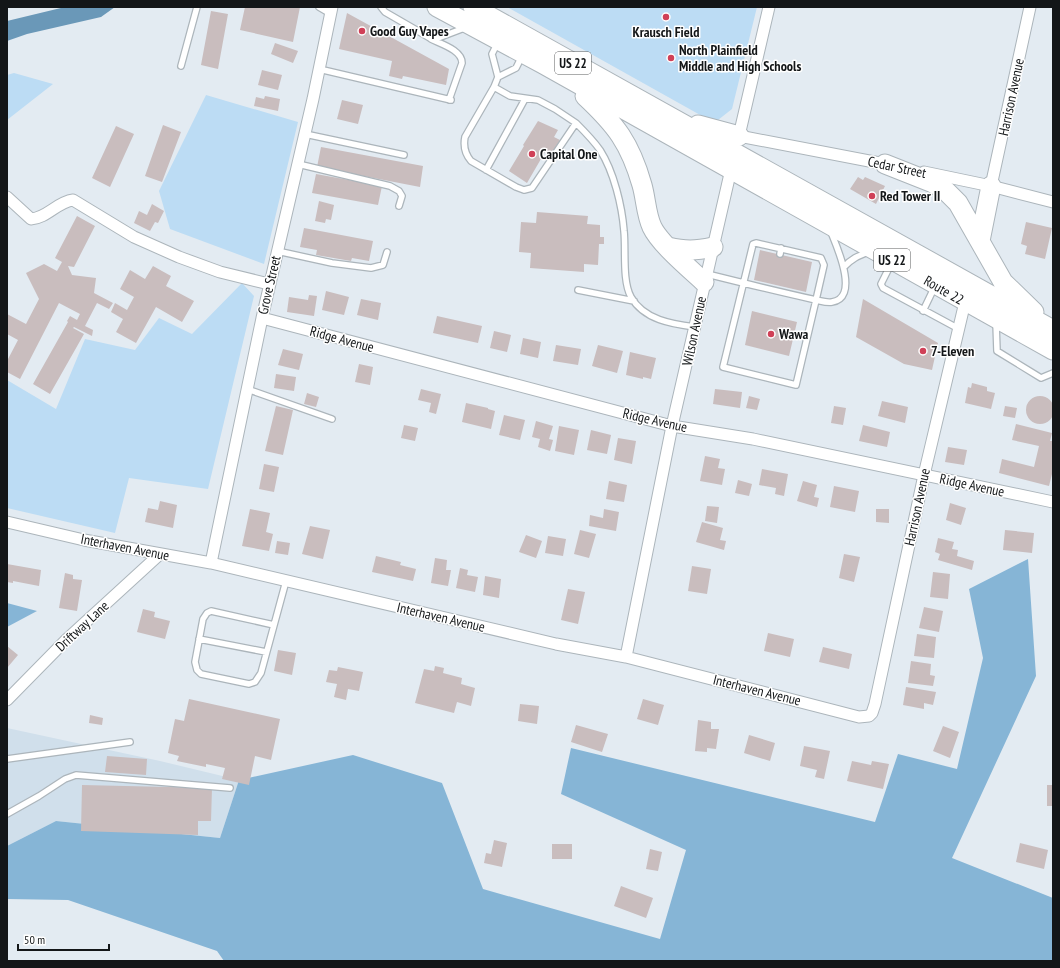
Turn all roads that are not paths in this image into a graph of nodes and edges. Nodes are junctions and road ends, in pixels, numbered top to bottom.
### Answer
1 (197, 7) edge
2 (319, 7) edge
3 (375, 7) edge
4 (381, 7) edge
5 (437, 7) edge
6 (473, 7) edge
7 (769, 7) edge
8 (1030, 7) edge
9 (331, 10) edge
10 (385, 12) junction
11 (472, 26) junction
12 (430, 38) junction
13 (499, 40) junction
14 (524, 54) junction
15 (543, 64) junction
16 (181, 66) dead end
17 (319, 69) junction
18 (498, 77) junction
19 (494, 87) junction
20 (525, 99) junction
21 (576, 123) junction
22 (305, 134) junction
23 (735, 153) junction
24 (404, 155) dead end
25 (298, 164) junction
26 (885, 164) junction
27 (486, 170) junction
28 (991, 186) junction
29 (7, 197) edge
30 (1053, 202) edge
31 (399, 206) dead end
32 (829, 224) junction
33 (980, 241) junction
34 (668, 247) junction
35 (713, 247) junction
36 (875, 250) junction
37 (277, 251) junction
38 (387, 252) dead end
39 (893, 260) junction
40 (844, 267) junction
41 (705, 278) junction
42 (743, 283) junction
43 (269, 284) junction
44 (935, 284) junction
45 (786, 286) dead end
46 (799, 289) dead end
47 (578, 290) dead end
48 (784, 293) junction
49 (797, 296) junction
50 (816, 300) junction
51 (634, 301) junction
52 (965, 302) junction
53 (923, 311) junction
54 (262, 318) junction
55 (996, 319) junction
56 (695, 327) junction
57 (959, 329) junction
58 (1053, 330) edge
59 (1053, 350) edge
60 (1053, 372) edge
61 (247, 389) junction
62 (332, 419) dead end
63 (672, 426) junction
64 (924, 475) junction
65 (1053, 502) edge
66 (7, 522) edge
67 (160, 554) junction
68 (211, 563) junction
69 (286, 581) junction
70 (274, 625) junction
71 (199, 639) junction
72 (266, 652) junction
73 (626, 657) junction
74 (7, 700) edge
75 (872, 713) joint
76 (130, 742) dead end
77 (7, 759) edge
78 (230, 788) dead end
79 (7, 814) edge

1 - 16 lane
2 - 9 lane
3 - 10 lane
4 - 10 lane
5 - 11 highway, US 22
6 - 23 highway, US 22
7 - 23 street, Wilson Avenue
8 - 28 street, Harrison Avenue
9 - 17 street, Grove Street
10 - 12 lane
11 - 12 lane
11 - 13 highway, US 22
12 - 17 lane
13 - 14 highway, US 22
13 - 18 lane
14 - 15 highway, US 22
14 - 18 lane
15 - 23 highway, US 22
15 - 34 highway
17 - 22 street, Grove Street
18 - 19 lane
19 - 20 lane
19 - 27 lane
20 - 21 lane
20 - 27 lane
21 - 27 lane
21 - 51 lane
22 - 24 lane
22 - 25 street, Grove Street
23 - 26 street, Cedar Street
23 - 32 highway, Route 22 / US 22
23 - 35 street, Wilson Avenue
23 - 58 highway, US 22
25 - 31 lane
25 - 37 street, Grove Street
26 - 28 street, Cedar Street
26 - 33 highway
28 - 30 street, Cedar Street
28 - 33 highway
29 - 43 street
32 - 36 highway, Route 22 / US 22
32 - 40 lane
33 - 58 highway
34 - 35 highway
34 - 41 highway
35 - 41 street, Wilson Avenue
36 - 39 highway, Route 22 / US 22
36 - 40 lane
37 - 38 lane
37 - 43 street, Grove Street
39 - 44 highway, Route 22 / US 22
39 - 53 lane
40 - 50 lane
41 - 42 lane
41 - 56 street, Wilson Avenue
42 - 48 lane
42 - 50 lane
42 - 50 lane
43 - 54 street, Grove Street
44 - 52 highway, Route 22 / US 22
44 - 53 lane
45 - 48 lane
46 - 49 lane
47 - 51 lane
48 - 49 lane
49 - 50 lane
51 - 56 lane
52 - 55 highway, Route 22 / US 22
52 - 57 street, Harrison Avenue
53 - 57 lane
54 - 61 street, Grove Street
54 - 63 street, Ridge Avenue
55 - 59 highway, Route 22 / US 22
55 - 60 lane
56 - 63 street, Wilson Avenue
57 - 64 street, Harrison Avenue
61 - 62 lane
61 - 68 street, Grove Street
63 - 64 street, Ridge Avenue
63 - 73 street, Wilson Avenue
64 - 65 street, Ridge Avenue
64 - 75 street, Harrison Avenue
66 - 67 street, Interhaven Avenue
67 - 68 street, Interhaven Avenue
67 - 74 street, Driftway Lane
68 - 69 street, Interhaven Avenue
69 - 70 lane
69 - 73 street, Interhaven Avenue
70 - 71 lane
70 - 72 lane
71 - 72 lane
71 - 72 lane
73 - 75 street, Interhaven Avenue
76 - 77 lane
78 - 79 lane

